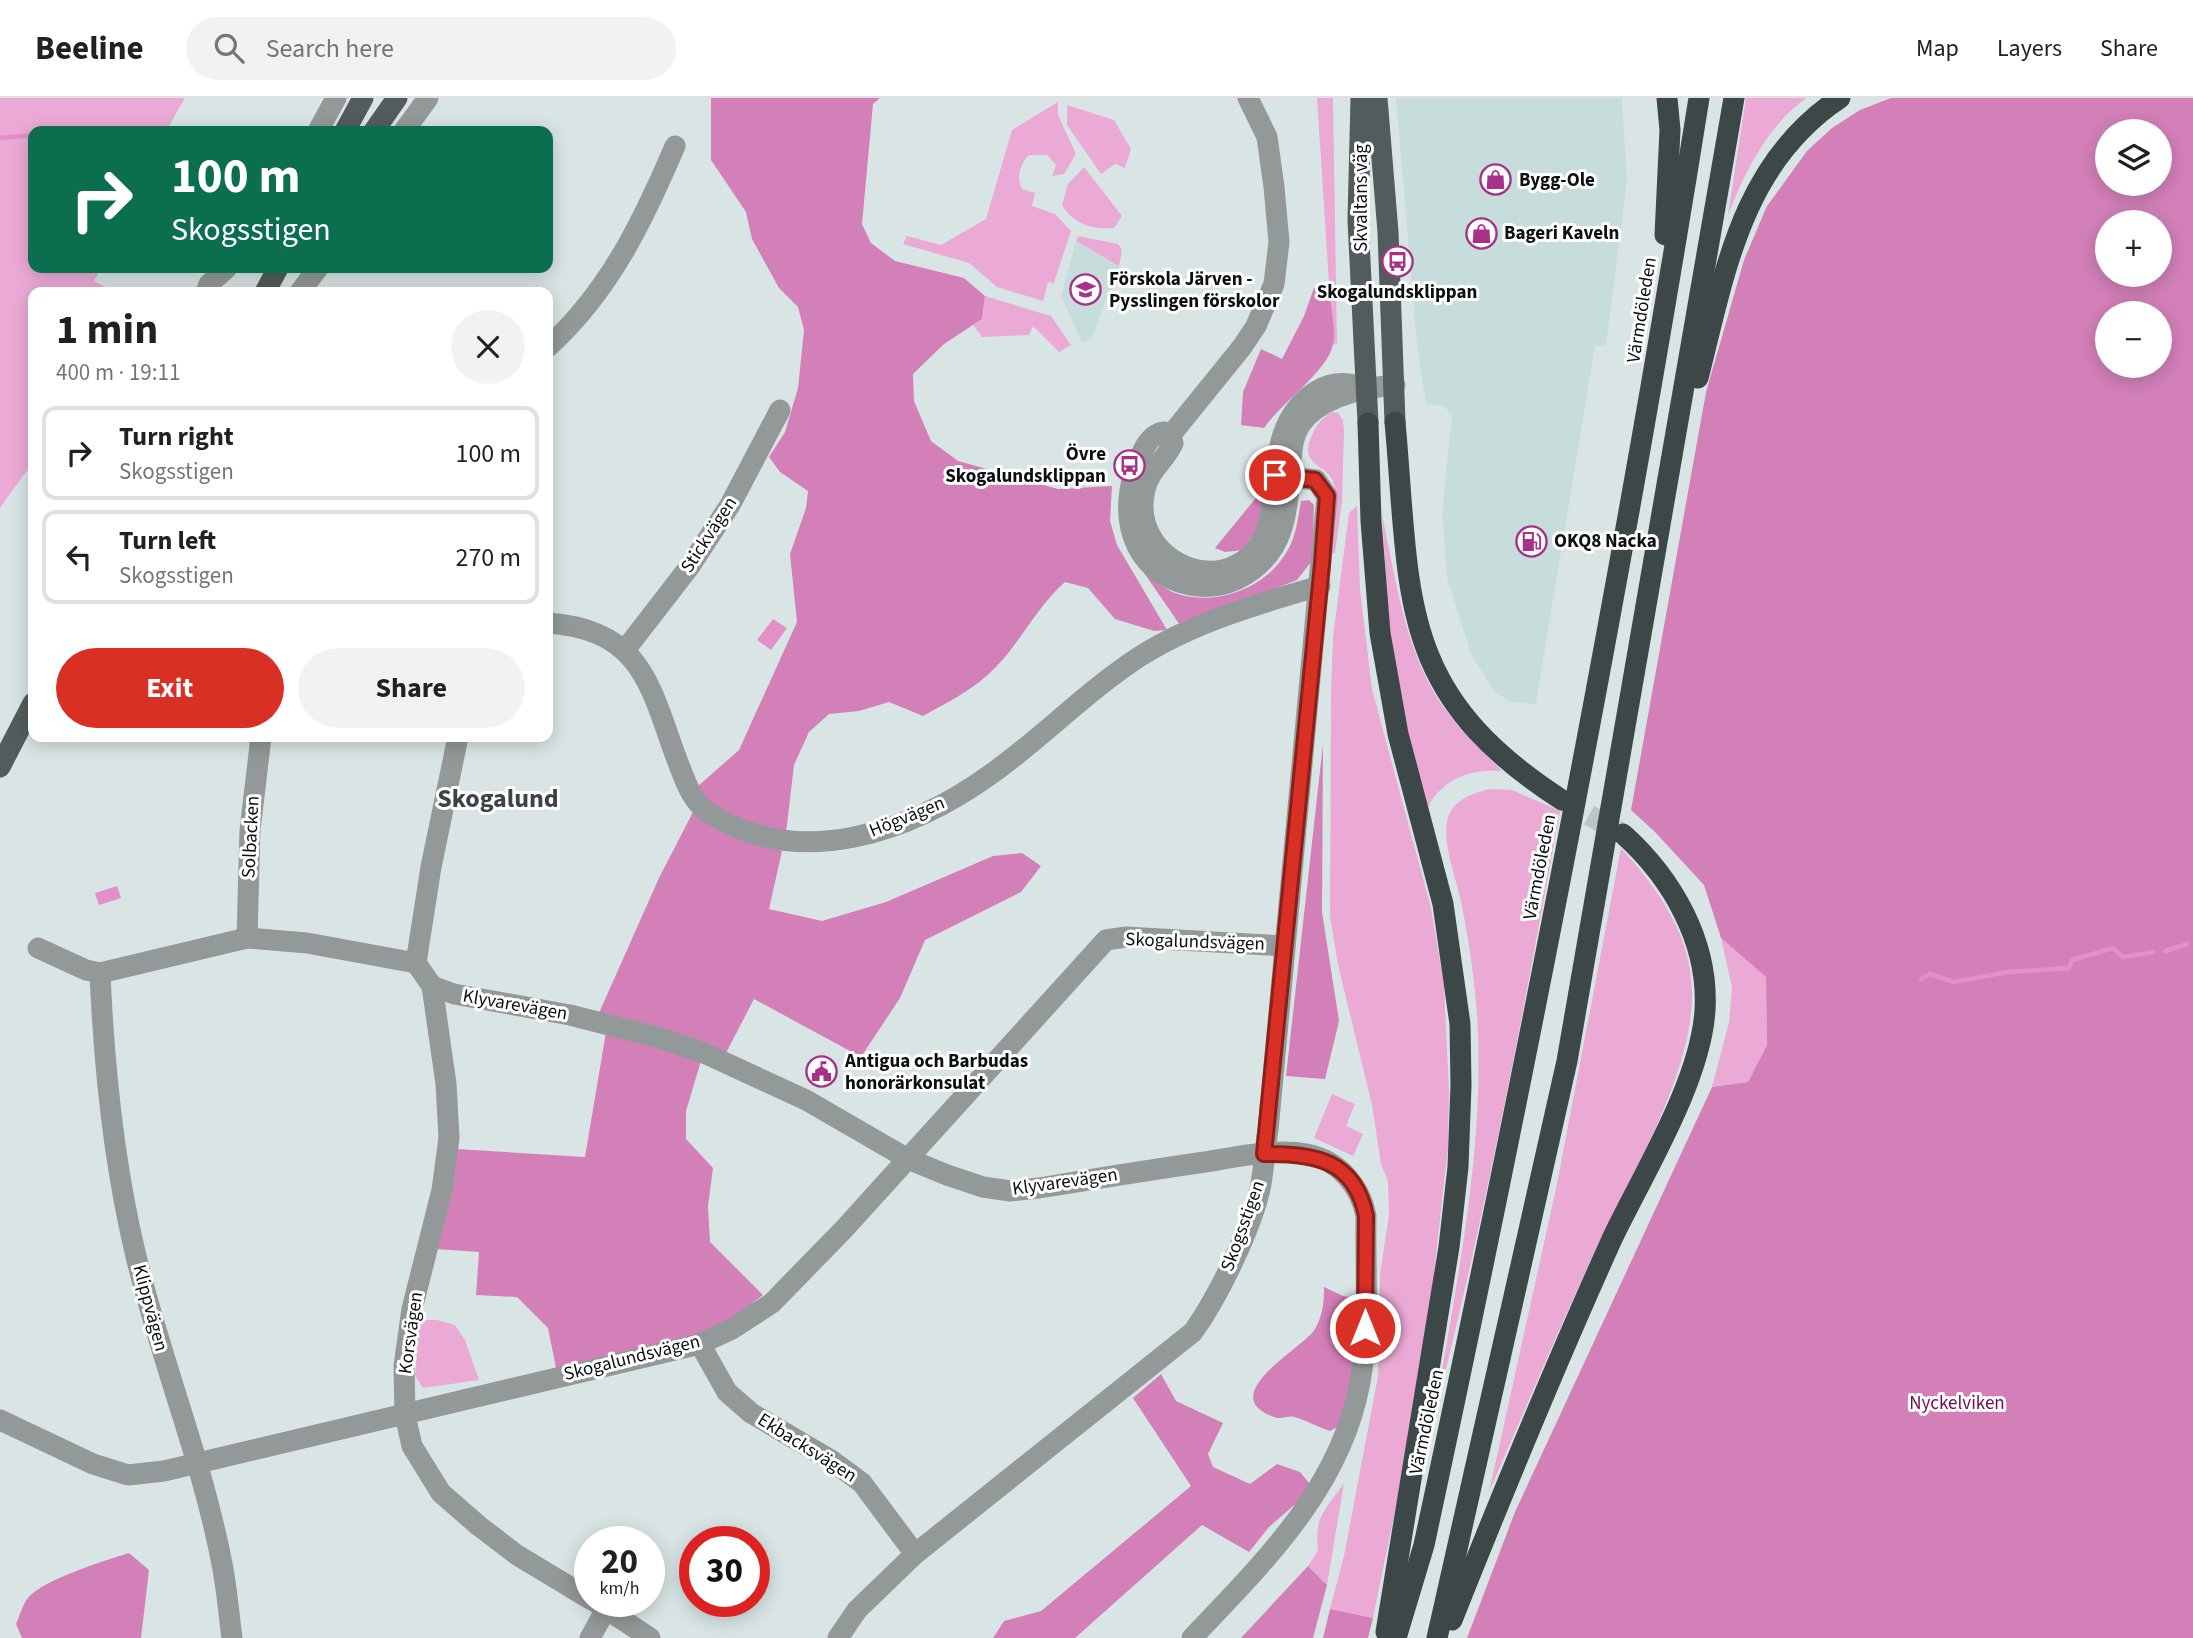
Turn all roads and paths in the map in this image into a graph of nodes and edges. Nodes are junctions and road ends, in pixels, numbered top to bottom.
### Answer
1 (336, 98) edge
2 (363, 98) edge
3 (397, 98) edge
4 (428, 98) edge
5 (1248, 98) edge
6 (1361, 98) edge
7 (1377, 98) edge
8 (1667, 98) edge
9 (1699, 98) edge
10 (1734, 98) edge
11 (1840, 98) edge
12 (321, 126) edge
13 (348, 126) edge
14 (377, 126) edge
15 (408, 126) edge
16 (675, 146) dead end
17 (221, 273) edge
18 (208, 287) edge
19 (553, 342) edge
20 (1659, 349) junction
21 (1395, 385) junction
22 (1367, 388) junction
23 (780, 410) dead end
24 (1395, 422) joint
25 (1368, 423) joint
26 (1282, 476) junction
27 (1658, 534) junction
28 (1320, 586) junction
29 (553, 624) edge
30 (625, 650) junction
31 (28, 713) edge
32 (260, 742) edge
33 (457, 742) edge
34 (0, 766) edge
35 (1562, 800) tunnel mouth
36 (1623, 834) tunnel mouth
37 (247, 938) junction
38 (1285, 946) junction
39 (38, 948) dead end
40 (416, 963) junction
41 (100, 973) junction
42 (432, 986) junction
43 (1264, 1154) junction
44 (908, 1159) junction
45 (699, 1344) junction
46 (405, 1415) junction
47 (0, 1420) edge
48 (196, 1464) junction
49 (915, 1554) junction
50 (574, 1589) edge
51 (594, 1617) edge
52 (618, 1617) edge
53 (232, 1638) edge
54 (590, 1638) edge
55 (650, 1638) edge
56 (838, 1638) edge
57 (1192, 1638) edge
58 (1385, 1638) edge
59 (1396, 1638) edge
60 (1437, 1638) edge
61 (1445, 1638) edge

1 - 12 street
2 - 13 main road
3 - 14 main road
4 - 15 street
5 - 26 street
6 - 22 main road, Skvaltans väg
7 - 21 main road, Skvaltans väg
8 - 20 highway
9 - 20 highway, Värmdöleden
10 - 27 highway
11 - 27 highway
16 - 19 street
17 - 18 street
20 - 59 highway, Värmdöleden
21 - 22 street
21 - 24 main road, Skvaltans väg
22 - 25 main road, Skvaltans väg
22 - 26 street
23 - 30 street, Stickvägen
24 - 35 highway
25 - 58 highway
26 - 28 street, Skogsstigen
27 - 60 highway
28 - 30 street, Högvägen
28 - 38 street, Skogsstigen
29 - 30 street, Högvägen
31 - 34 main road
32 - 37 street, Solbacken
33 - 40 street
36 - 61 highway
37 - 40 street
37 - 41 street
38 - 43 street, Skogsstigen
38 - 44 street, Skogalundsvägen
39 - 41 street
40 - 42 street
41 - 48 street, Klippvägen
42 - 44 street, Klyvarevägen
42 - 46 street, Korsvägen
43 - 44 street, Klyvarevägen
43 - 49 street, Skogsstigen
43 - 57 street, Klyvarevägen
44 - 45 street, Skogalundsvägen
45 - 46 street, Skogalundsvägen
45 - 49 street, Ekbacksvägen
46 - 48 street, Skogalundsvägen
46 - 50 street, Korsvägen
47 - 48 street, Skogalundsvägen
48 - 53 street, Klippvägen
49 - 56 street, Skogsstigen
51 - 54 street
52 - 55 street, Korsvägen

